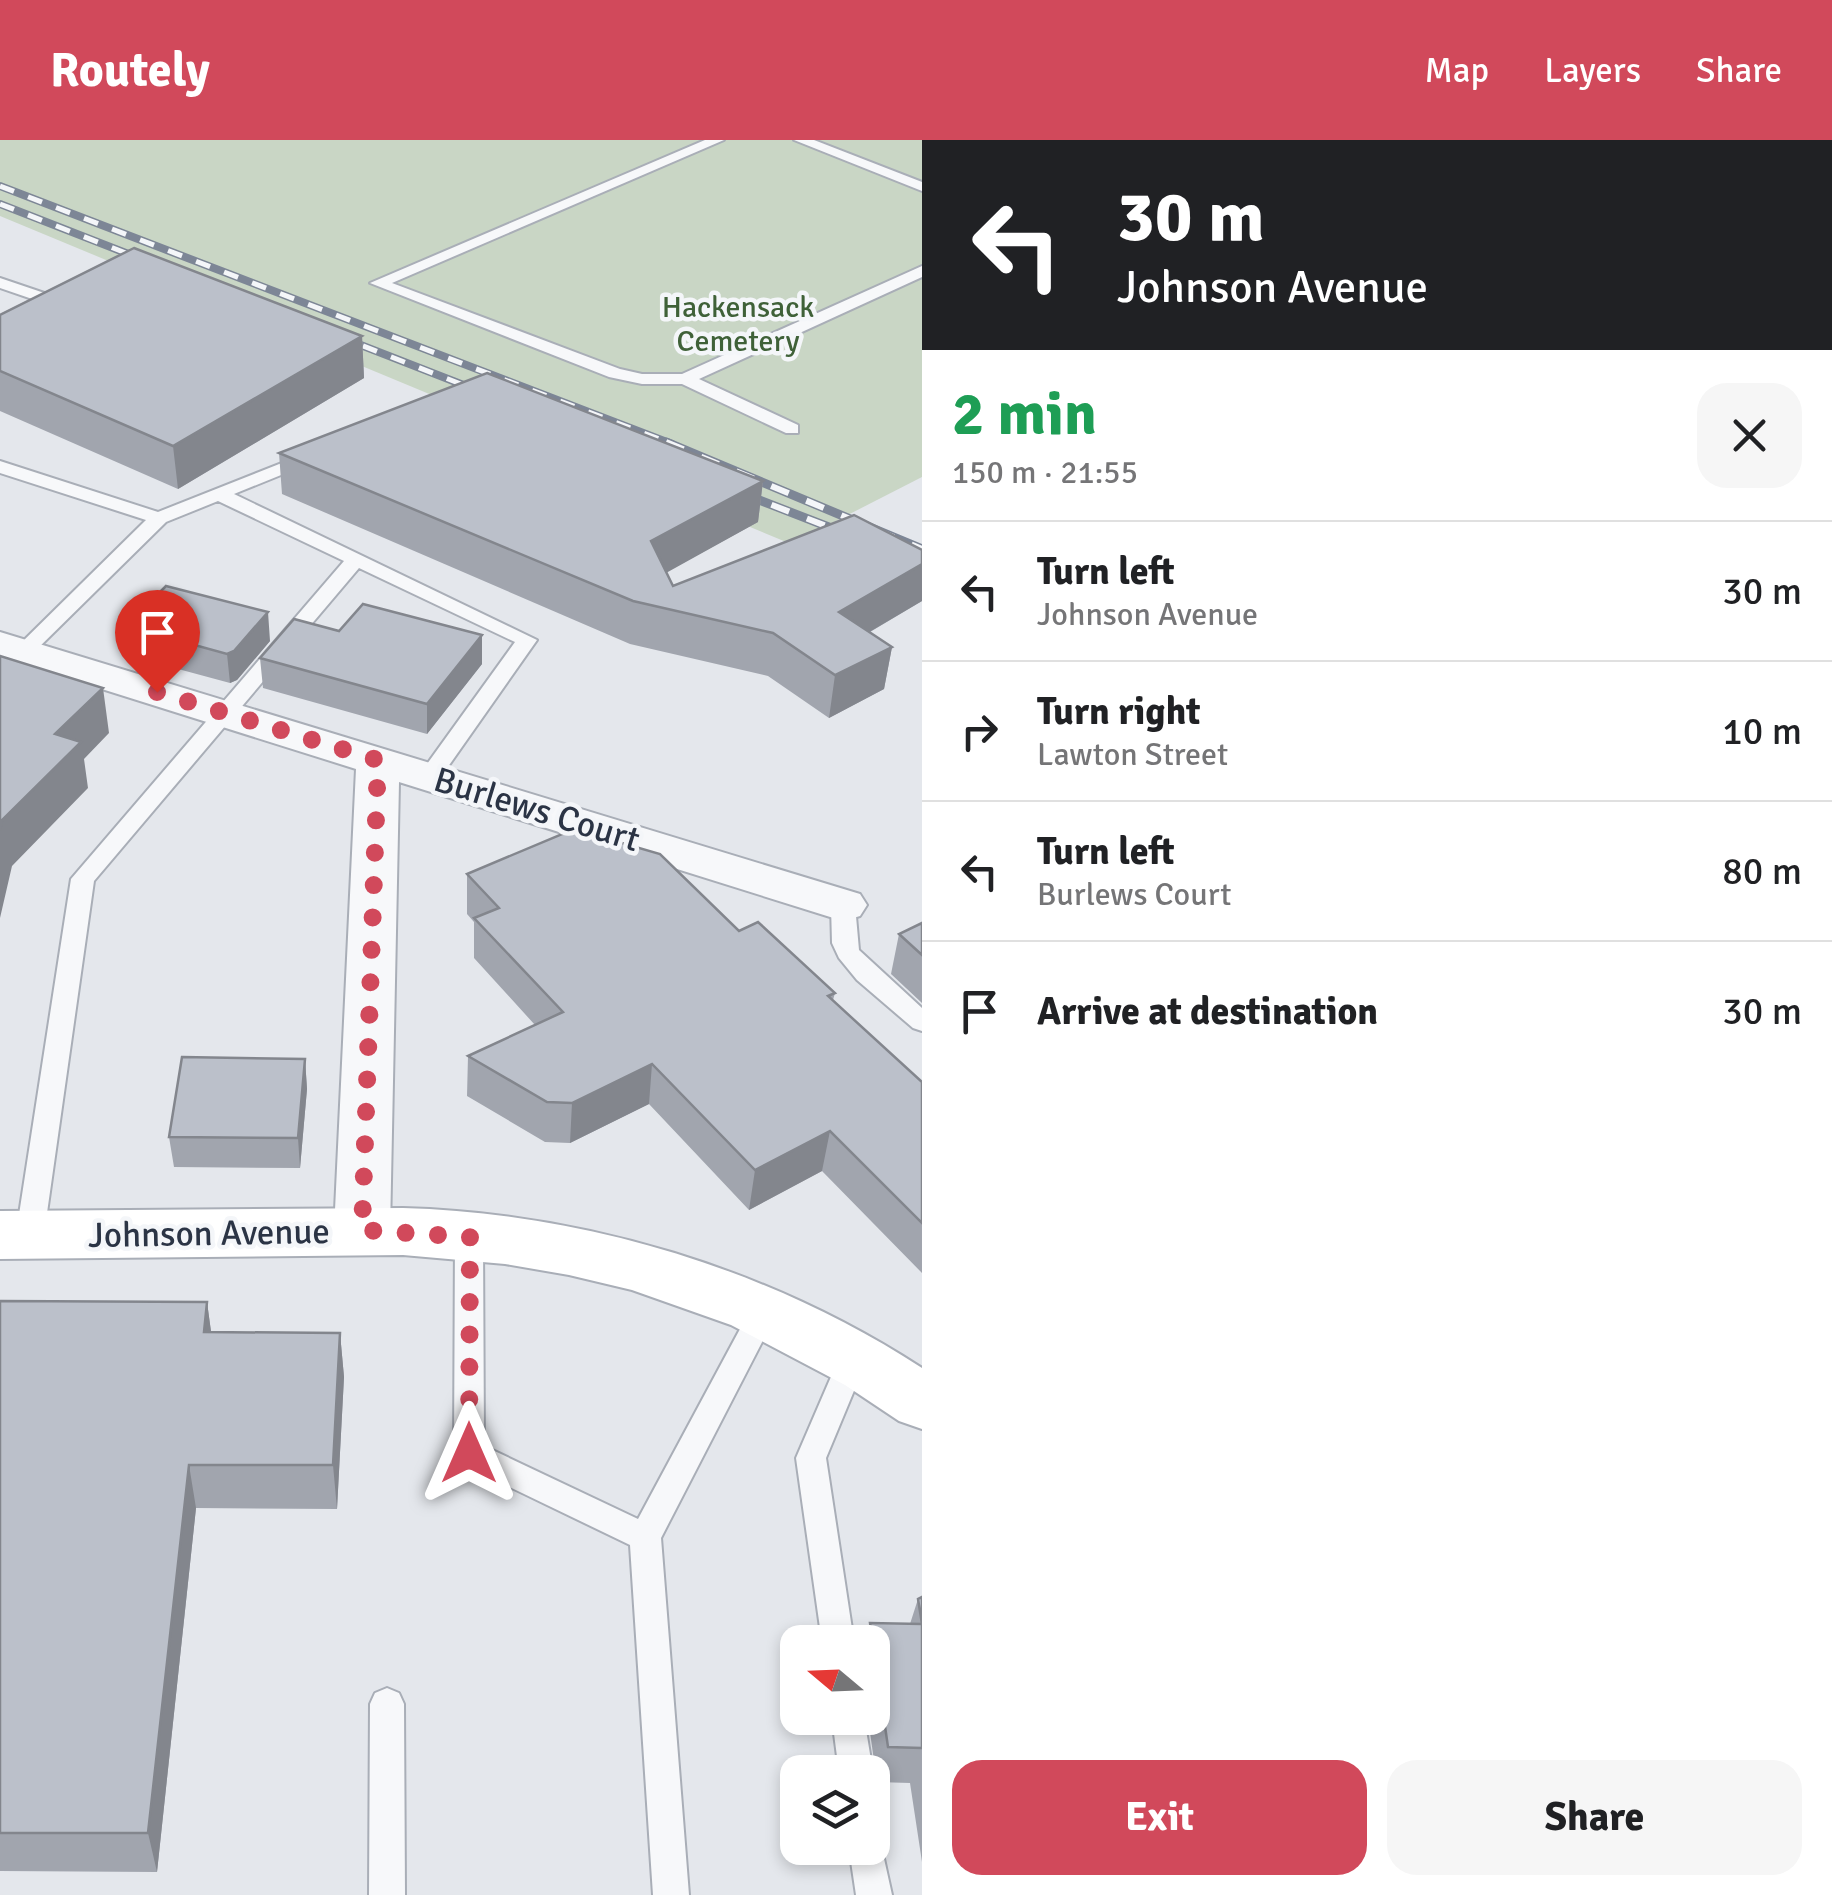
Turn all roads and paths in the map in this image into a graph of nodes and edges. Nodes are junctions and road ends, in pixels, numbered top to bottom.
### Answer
1 (717, 140) edge
2 (801, 140) edge
3 (922, 187) edge
4 (922, 271) edge
5 (0, 283) edge
6 (0, 325) edge
7 (685, 379) junction
8 (792, 429) dead end
9 (327, 450) edge
10 (0, 467) edge
11 (217, 493) junction
12 (159, 518) junction
13 (356, 560) junction
14 (12, 648) edge
15 (223, 712) junction
16 (378, 760) junction
17 (430, 776) junction
18 (844, 904) joint
19 (922, 1022) edge
20 (362, 1230) junction
21 (15, 1234) edge
22 (470, 1237) junction
23 (764, 1312) junction
24 (853, 1358) junction
25 (922, 1402) edge
26 (645, 1538) junction
27 (836, 1625) edge
28 (387, 1704) dead end
29 (870, 1865) edge
30 (386, 1895) edge
31 (671, 1895) edge
32 (874, 1895) edge

1 - 7 lane
2 - 3 lane
4 - 7 lane
5 - 6 lane
7 - 8 lane
9 - 11 lane
10 - 12 lane
11 - 12 lane
11 - 13 lane
12 - 14 lane
13 - 15 lane
13 - 17 lane
14 - 15 street, Burlews Court
15 - 16 street, Burlews Court
15 - 21 lane
16 - 17 street, Burlews Court
16 - 20 street
17 - 18 street, Burlews Court
18 - 19 lane
20 - 21 main road, Johnson Avenue
20 - 22 main road, Johnson Avenue
22 - 23 main road, Johnson Avenue
22 - 26 lane
23 - 24 main road, Johnson Avenue
23 - 26 lane
24 - 25 main road, Johnson Avenue
24 - 27 lane
26 - 31 lane
28 - 30 lane
29 - 32 lane

